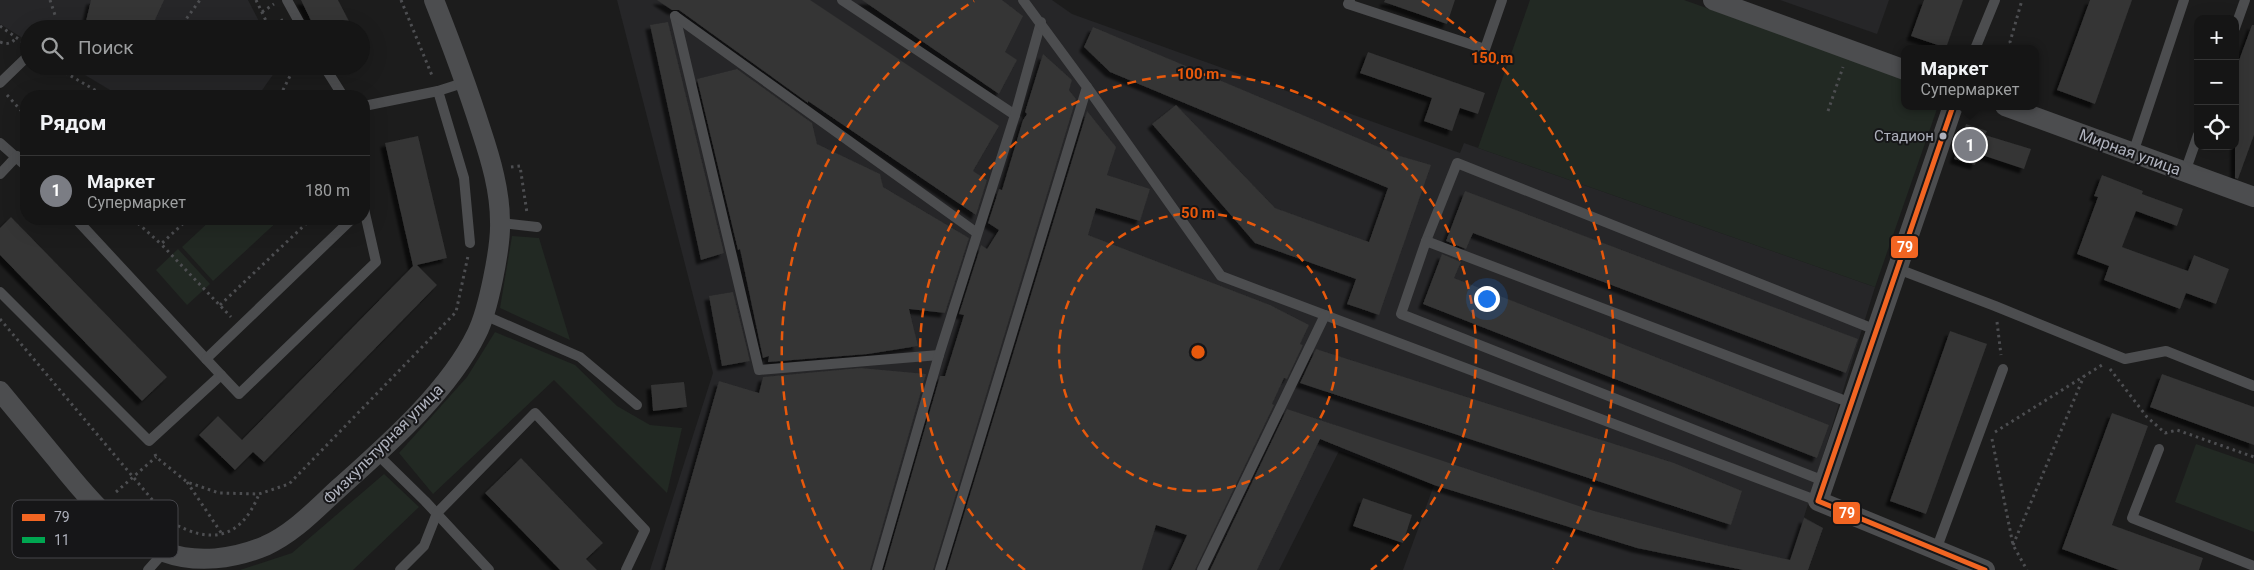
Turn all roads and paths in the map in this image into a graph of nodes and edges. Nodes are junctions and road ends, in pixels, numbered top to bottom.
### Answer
1 (200, 0) edge
2 (256, 0) edge
3 (282, 0) edge
4 (287, 0) edge
5 (401, 0) edge
6 (434, 0) edge
7 (842, 0) edge
8 (1023, 0) edge
9 (1350, 0) edge
10 (1502, 0) edge
11 (1713, 0) edge
12 (1995, 0) edge
13 (2022, 0) edge
14 (2184, 0) edge
15 (2245, 0) edge
16 (262, 12) junction
17 (2239, 17) edge
18 (186, 20) edge
19 (266, 20) edge
20 (298, 20) edge
21 (1041, 22) junction
22 (0, 26) edge
23 (17, 37) junction
24 (20, 40) edge
25 (0, 42) edge
26 (1977, 45) edge
27 (2011, 45) edge
28 (20, 64) edge
29 (1844, 66) dead end
30 (1901, 69) edge
31 (69, 75) edge
32 (290, 75) edge
33 (330, 75) edge
34 (466, 82) junction
35 (0, 83) edge
36 (1087, 87) junction
37 (95, 90) edge
38 (283, 90) edge
39 (339, 90) edge
40 (438, 91) junction
41 (6, 94) dead end
42 (370, 105) edge
43 (20, 109) edge
44 (1952, 110) edge
45 (2016, 110) edge
46 (1828, 111) dead end
47 (1015, 115) junction
48 (0, 143) edge
49 (2194, 146) edge
50 (2133, 153) junction
51 (18, 156) junction
52 (20, 158) edge
53 (2185, 172) junction
54 (0, 174) edge
55 (2254, 197) edge
56 (500, 223) junction
57 (82, 225) edge
58 (140, 225) edge
59 (182, 225) edge
60 (305, 225) edge
61 (346, 225) edge
62 (368, 225) edge
63 (537, 227) dead end
64 (978, 233) junction
65 (1426, 241) junction
66 (470, 243) joint
67 (161, 244) junction
68 (1898, 269) junction
69 (0, 292) edge
70 (1995, 306) junction
71 (484, 315) junction
72 (1325, 315) junction
73 (0, 319) edge
74 (1876, 330) junction
75 (939, 355) junction
76 (206, 360) junction
77 (2003, 368) joint
78 (221, 375) junction
79 (2084, 376) junction
80 (2254, 386) edge
81 (0, 391) edge
82 (1851, 403) junction
83 (637, 405) dead end
84 (150, 441) junction
85 (2159, 449) dead end
86 (377, 454) junction
87 (156, 457) junction
88 (2254, 457) edge
89 (132, 478) junction
90 (1824, 481) junction
91 (186, 482) junction
92 (116, 492) dead end
93 (259, 494) junction
94 (91, 500) edge
95 (151, 500) edge
96 (1818, 501) junction
97 (437, 513) junction
98 (178, 526) edge
99 (222, 534) junction
100 (2013, 545) junction
101 (1936, 550) junction
102 (178, 555) edge
103 (159, 558) edge
104 (2239, 565) edge
105 (2254, 566) edge
106 (148, 570) edge
107 (400, 570) edge
108 (489, 570) edge
109 (626, 570) edge
110 (877, 570) edge
111 (940, 570) edge
112 (1202, 570) edge
113 (1985, 570) edge
114 (2027, 570) edge

1 - 18 path
2 - 16 path
3 - 16 path
4 - 20 lane
5 - 40 path
6 - 34 street, Физкультурная улица
7 - 47 lane
8 - 21 lane
9 - 10 lane
11 - 30 street
12 - 26 lane
13 - 27 path
14 - 50 lane
15 - 17 lane
16 - 19 path
21 - 36 lane
21 - 47 lane
22 - 23 path
23 - 24 path
23 - 25 path
28 - 35 lane
29 - 46 path
31 - 37 path
32 - 38 path
33 - 39 lane
34 - 40 lane
34 - 56 street, Физкультурная улица
36 - 72 lane
36 - 111 lane
40 - 42 lane
40 - 66 lane
41 - 43 path
44 - 68 street
45 - 50 street, Мирная улица
47 - 64 lane
48 - 51 lane
49 - 53 lane
50 - 53 street, Мирная улица
51 - 52 lane
51 - 54 lane
53 - 55 street, Мирная улица
56 - 63 lane
56 - 71 street, Физкультурная улица
57 - 76 lane
58 - 67 path
59 - 67 path
60 - 67 path
61 - 76 lane
62 - 78 lane
64 - 75 lane
64 - 75 lane
65 - 74 lane
65 - 82 lane
65 - 90 lane
66 - 93 path
68 - 70 lane
68 - 74 street
69 - 84 lane
70 - 77 path
70 - 80 lane
71 - 83 lane
71 - 86 street, Физкультурная улица
72 - 96 lane
72 - 112 lane
73 - 89 path
74 - 82 street
75 - 110 lane
76 - 78 lane
77 - 101 lane
78 - 84 lane
79 - 88 path
79 - 100 path
79 - 100 path
81 - 94 street, Физкультурная улица
82 - 90 street
84 - 87 path
85 - 104 lane
86 - 97 lane
86 - 102 street, Физкультурная улица
87 - 89 path
87 - 91 path
89 - 92 path
89 - 95 path
90 - 96 street
91 - 93 path
91 - 99 path
93 - 99 path
96 - 101 street
97 - 107 lane
97 - 108 lane
97 - 109 lane
98 - 99 path
100 - 114 path
101 - 113 street
103 - 106 lane
104 - 105 lane

